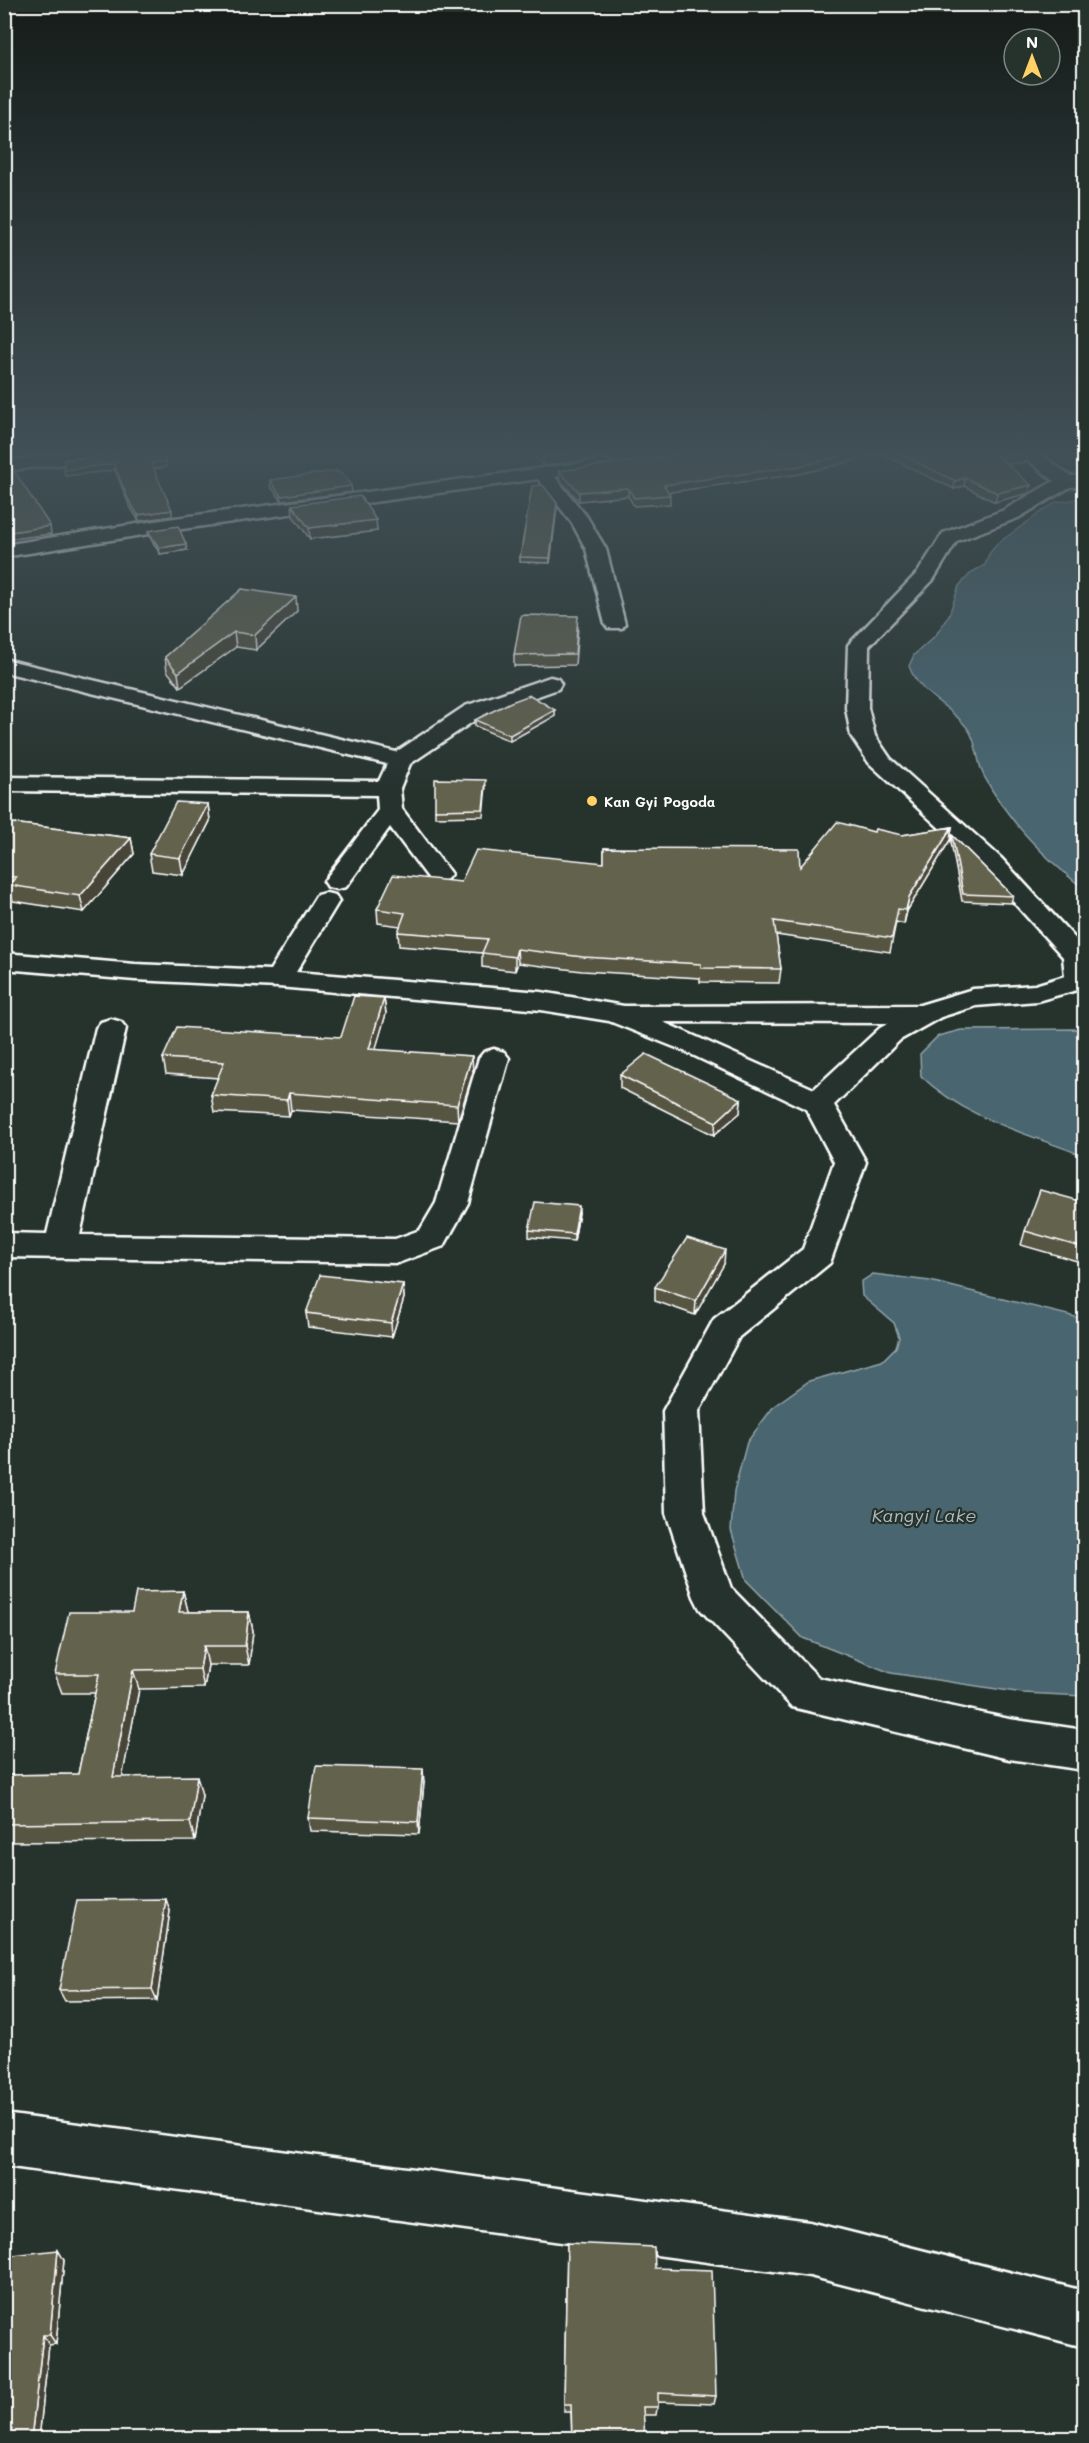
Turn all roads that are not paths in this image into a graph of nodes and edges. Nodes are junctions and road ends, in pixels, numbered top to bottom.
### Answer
1 (600, 566) edge
2 (932, 566) edge
3 (615, 624) dead end
4 (4, 664) edge
5 (550, 684) dead end
6 (400, 760) junction
7 (4, 784) edge
8 (389, 799) junction
9 (438, 874) dead end
10 (4, 961) edge
11 (278, 979) junction
12 (616, 1013) junction
13 (924, 1014) junction
14 (111, 1028) dead end
15 (494, 1058) dead end
16 (818, 1103) junction
17 (4, 1245) edge
18 (61, 1246) junction
19 (1084, 1750) edge
20 (4, 2140) edge
21 (1084, 2319) edge

1 - 3 street
2 - 13 street
4 - 6 street
5 - 6 street
6 - 8 street
7 - 8 street
8 - 9 street
8 - 11 street
10 - 11 street
11 - 12 street
12 - 13 street
12 - 16 street
13 - 16 street
14 - 18 street
15 - 18 street
16 - 19 street
17 - 18 street
20 - 21 street

